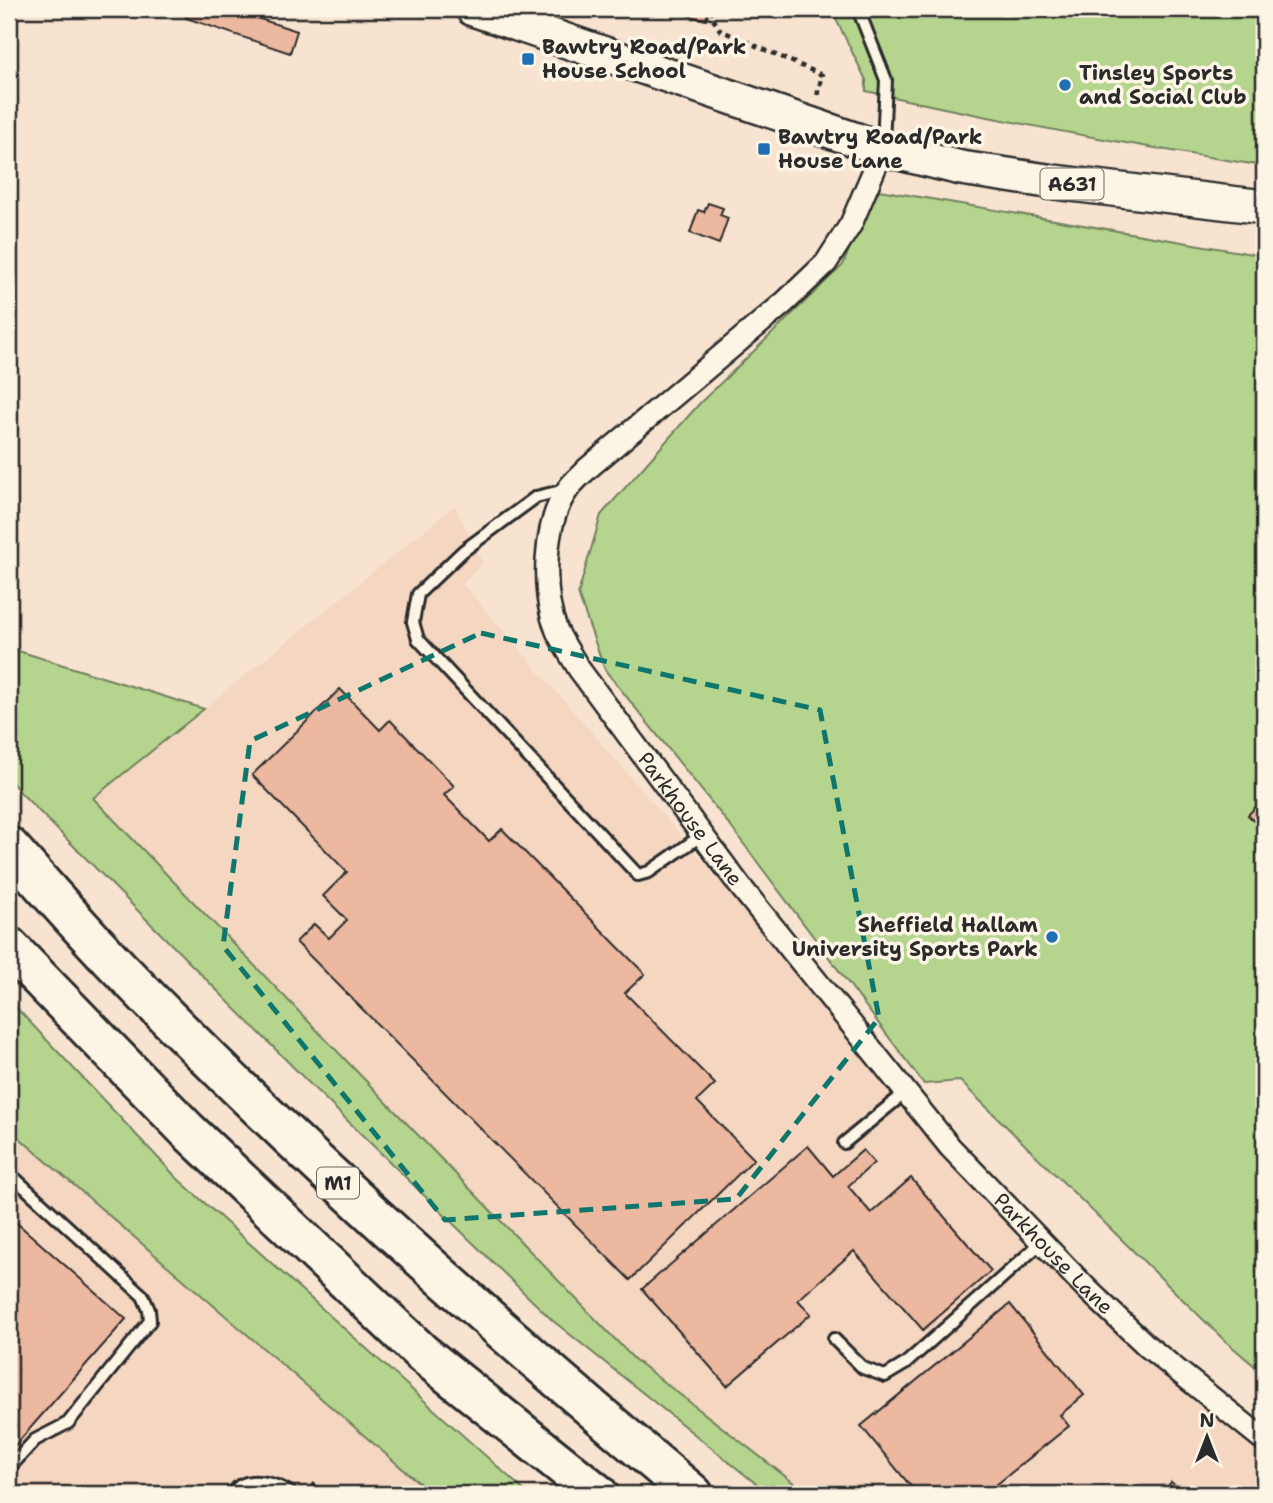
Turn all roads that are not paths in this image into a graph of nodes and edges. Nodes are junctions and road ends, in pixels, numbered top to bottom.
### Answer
1 (473, 9) edge
2 (858, 9) edge
3 (883, 149) junction
4 (1264, 207) edge
5 (568, 489) junction
6 (702, 835) junction
7 (9, 847) edge
8 (9, 947) edge
9 (906, 1093) junction
10 (844, 1143) dead end
11 (9, 1173) edge
12 (1042, 1242) junction
13 (834, 1339) dead end
14 (1264, 1440) edge
15 (9, 1468) edge
16 (233, 1494) edge
17 (292, 1494) edge
18 (598, 1494) edge
19 (693, 1494) edge

1 - 3 main road, A631
2 - 3 lane
3 - 4 main road, A631
3 - 5 street, Parkhouse Lane
5 - 6 street, Parkhouse Lane
5 - 6 lane
6 - 9 street, Parkhouse Lane
7 - 19 highway, M1
8 - 18 highway
9 - 10 lane
9 - 12 street, Parkhouse Lane
11 - 15 lane
12 - 13 lane
12 - 14 street, Parkhouse Lane
16 - 17 lane

